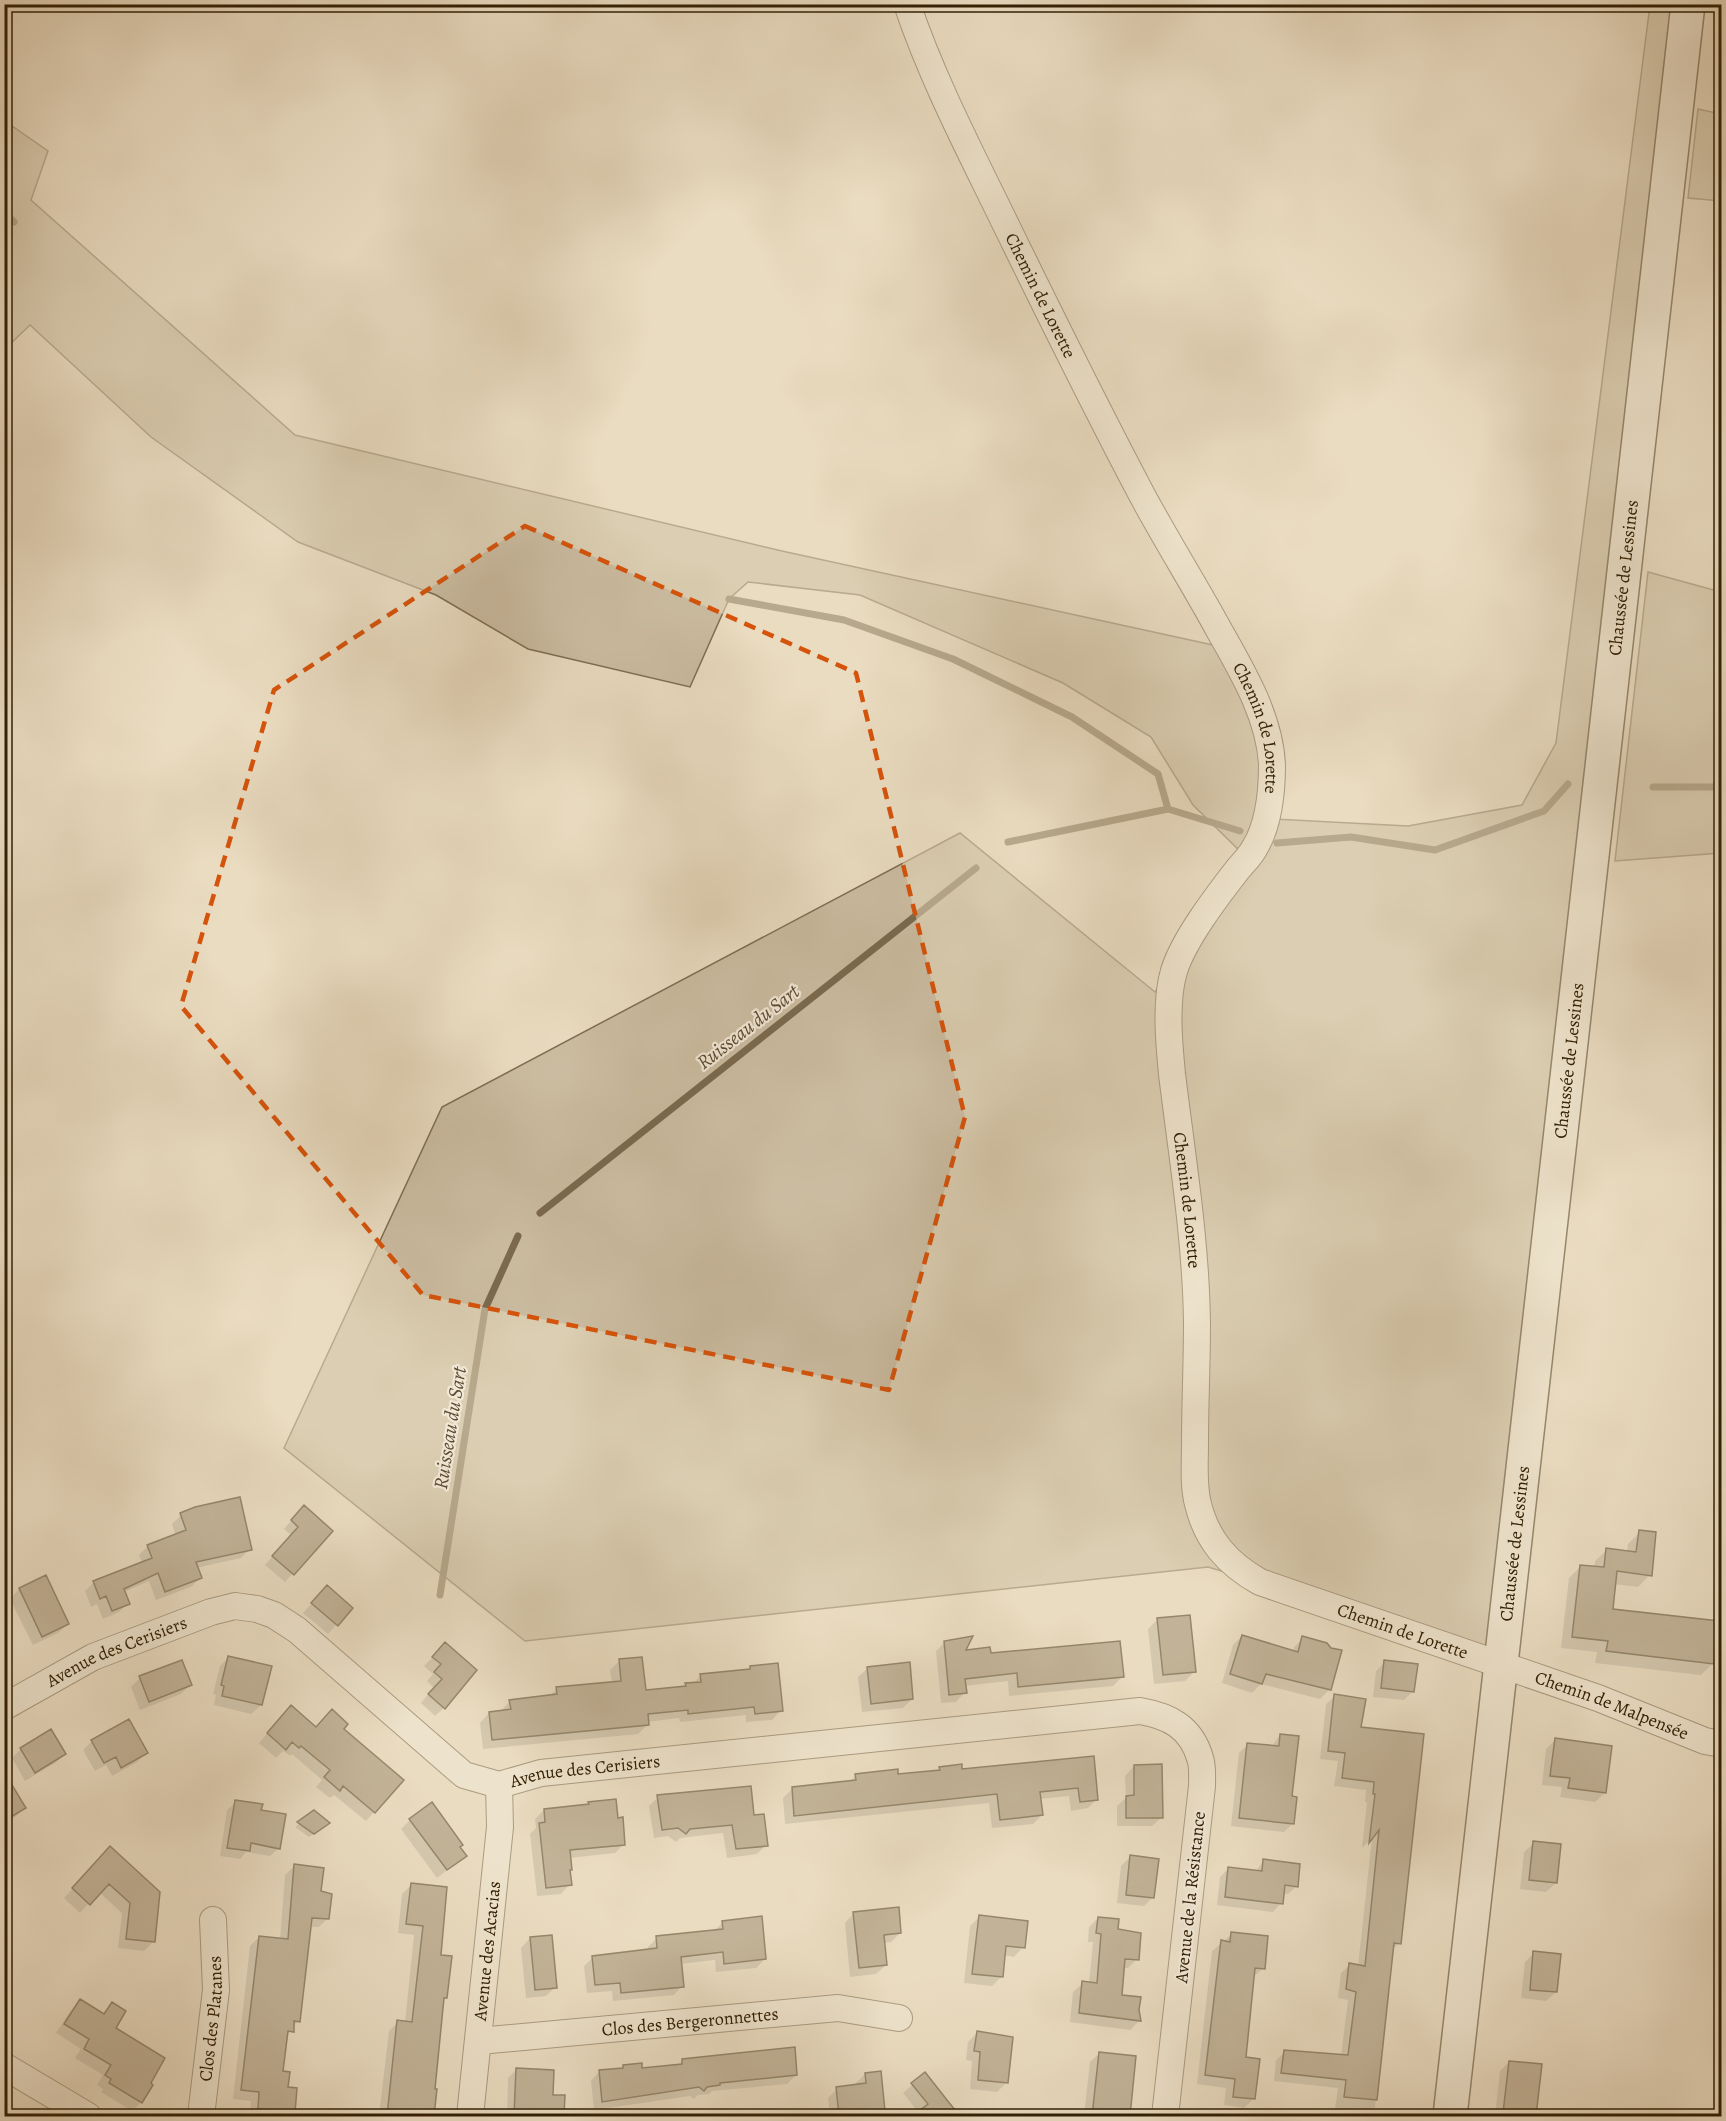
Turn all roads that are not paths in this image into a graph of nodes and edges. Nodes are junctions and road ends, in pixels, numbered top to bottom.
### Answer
1 (907, 4) edge
2 (1688, 4) edge
3 (1501, 1664) junction
4 (4, 1707) edge
5 (1140, 1711) joint
6 (1722, 1744) edge
7 (499, 1785) junction
8 (213, 1920) dead end
9 (899, 2018) dead end
10 (479, 2041) junction
11 (4, 2066) edge
12 (88, 2116) edge
13 (201, 2116) edge
14 (470, 2116) edge
15 (1165, 2116) edge
16 (1450, 2116) edge

1 - 3 street, Chemin de Lorette
2 - 3 main road, Chaussée de Lessines
3 - 6 street, Chemin de Malpensée
3 - 16 main road, Chaussée de Lessines
4 - 7 street, Avenue des Cerisiers
5 - 7 street, Avenue des Cerisiers
5 - 15 street, Avenue de la Résistance
7 - 10 street, Avenue des Acacias
8 - 13 street, Clos des Platanes
9 - 10 street, Clos des Bergeronnettes
10 - 14 street, Avenue des Acacias
11 - 12 street

